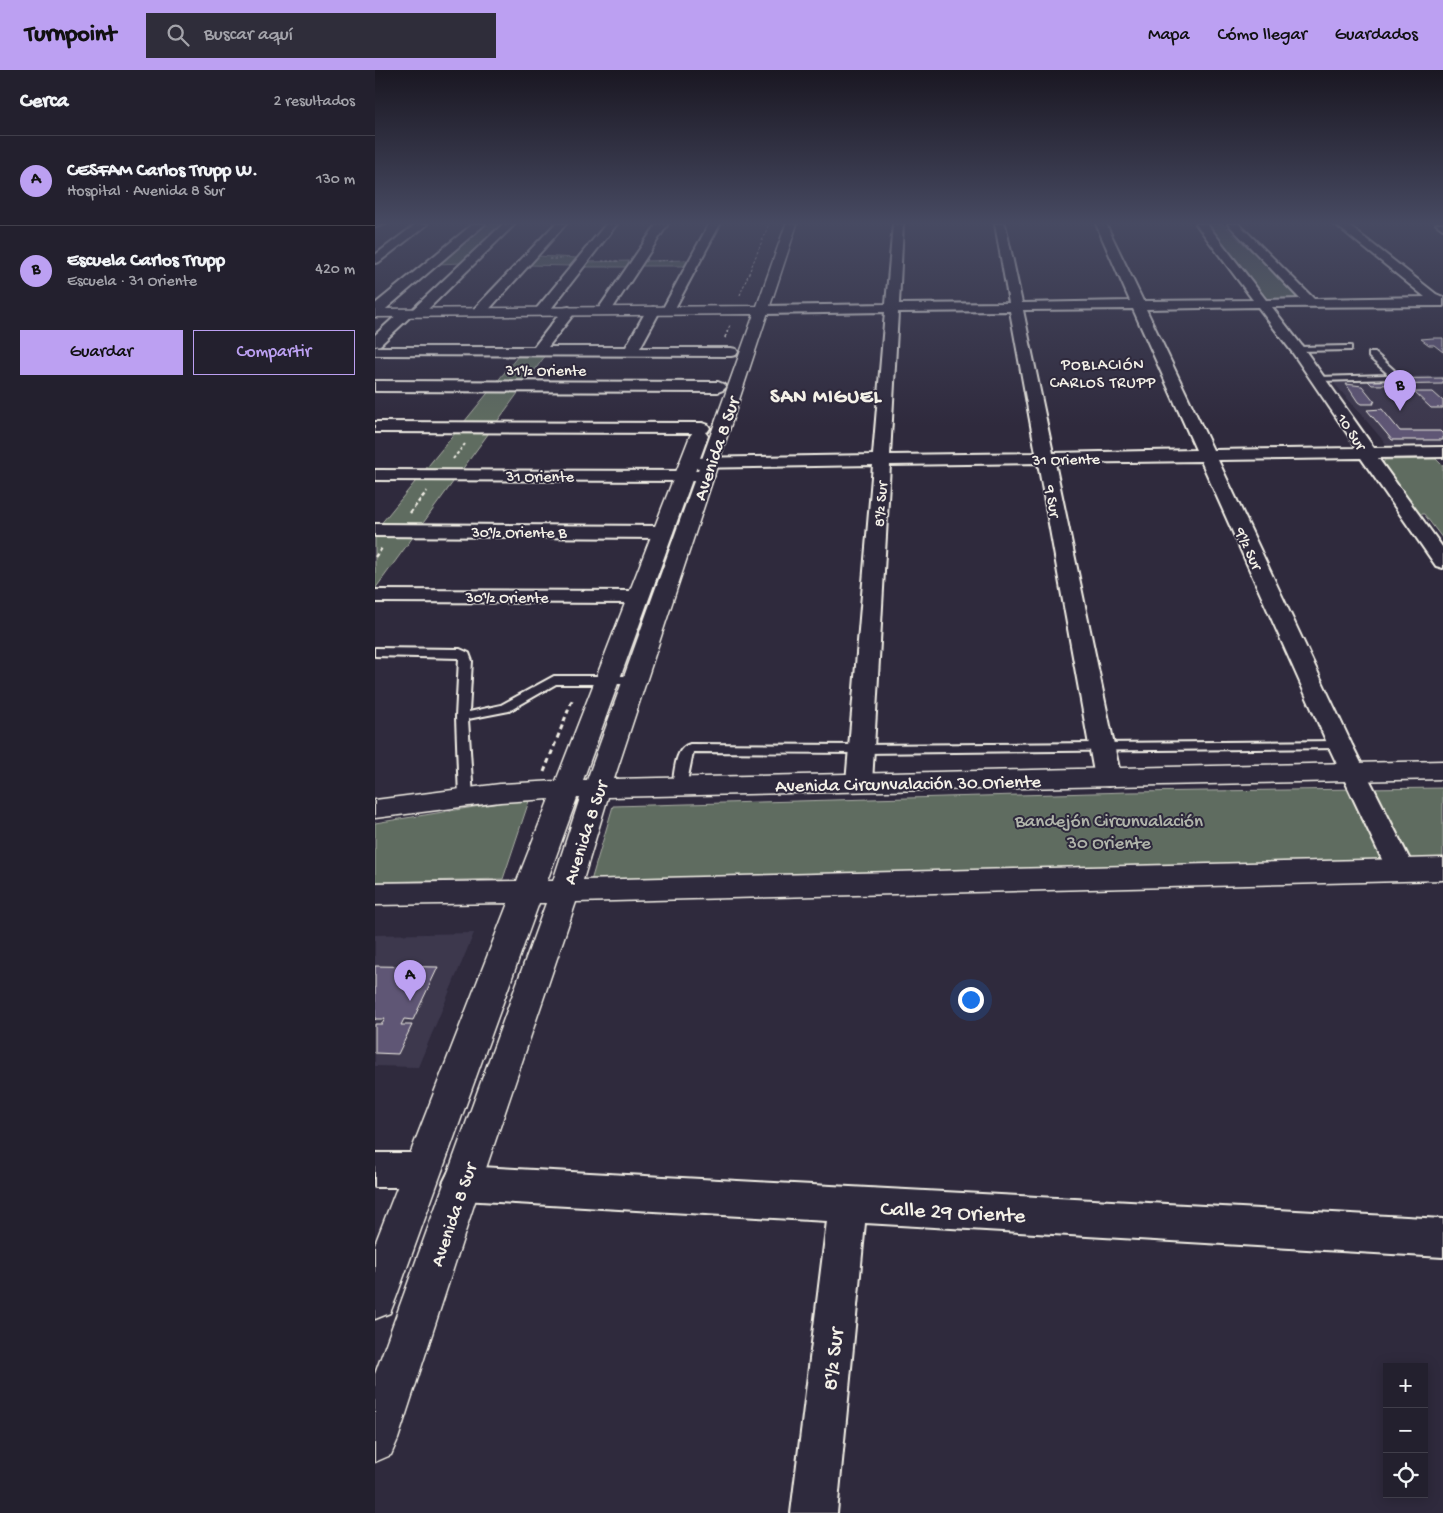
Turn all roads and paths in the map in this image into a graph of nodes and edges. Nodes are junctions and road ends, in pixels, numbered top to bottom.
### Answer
1 (400, 291) edge
2 (436, 291) edge
3 (502, 291) edge
4 (559, 291) edge
5 (617, 291) edge
6 (678, 291) edge
7 (760, 291) edge
8 (763, 291) edge
9 (893, 291) edge
10 (1013, 291) edge
11 (1132, 291) edge
12 (1251, 291) edge
13 (1299, 291) edge
14 (1424, 291) edge
15 (1442, 301) edge
16 (1260, 303) junction
17 (1311, 303) junction
18 (1138, 305) junction
19 (1016, 306) junction
20 (892, 308) junction
21 (653, 310) junction
22 (668, 310) junction
23 (755, 310) junction
24 (543, 311) junction
25 (569, 311) junction
26 (604, 311) junction
27 (375, 312) edge
28 (412, 313) junction
29 (482, 316) junction
30 (466, 338) dead end
31 (375, 342) edge
32 (1347, 348) dead end
33 (1297, 349) junction
34 (375, 351) edge
35 (455, 351) junction
36 (538, 351) junction
37 (631, 352) junction
38 (731, 352) junction
39 (1372, 355) dead end
40 (1317, 379) junction
41 (375, 386) edge
42 (718, 387) junction
43 (375, 426) edge
44 (478, 427) junction
45 (703, 428) junction
46 (1368, 453) junction
47 (1441, 453) edge
48 (1207, 455) junction
49 (1046, 458) junction
50 (882, 461) junction
51 (697, 470) junction
52 (375, 475) edge
53 (440, 475) junction
54 (375, 530) edge
55 (397, 530) junction
56 (663, 532) junction
57 (375, 557) edge
58 (1443, 562) edge
59 (375, 596) edge
60 (639, 597) junction
61 (375, 652) edge
62 (608, 680) junction
63 (634, 680) junction
64 (462, 717) junction
65 (1340, 745) junction
66 (1102, 747) junction
67 (861, 749) junction
68 (1443, 770) edge
69 (1353, 772) junction
70 (1108, 778) junction
71 (859, 783) junction
72 (679, 787) junction
73 (567, 789) junction
74 (597, 789) junction
75 (465, 798) junction
76 (375, 809) edge
77 (1443, 869) edge
78 (1401, 870) junction
79 (527, 891) junction
80 (565, 891) junction
81 (375, 894) edge
82 (375, 1170) edge
83 (423, 1170) junction
84 (462, 1183) junction
85 (848, 1204) junction
86 (1443, 1238) edge
87 (375, 1298) edge
88 (375, 1439) edge
89 (814, 1513) edge

1 - 27 street
2 - 28 street
3 - 29 street
4 - 24 street
5 - 26 street
6 - 22 street
7 - 23 street, Avenida 8 Sur
8 - 23 street, Avenida 8 Sur
9 - 20 street, 8½ Sur
10 - 19 street, 9 Sur
11 - 18 street, 9½ Sur
12 - 16 street, 10 Sur
13 - 17 street
14 - 15 street
15 - 17 street
16 - 17 street
16 - 18 street
16 - 33 street, 10 Sur
18 - 19 street
18 - 48 street, 9½ Sur
19 - 20 street
19 - 49 street, 9 Sur
20 - 23 street
20 - 50 street, 8½ Sur
21 - 22 street
21 - 26 street
21 - 37 street
22 - 23 street
23 - 38 street, Avenida 8 Sur
23 - 51 street, Avenida 8 Sur
24 - 25 street
24 - 29 street
25 - 26 street
25 - 36 street
27 - 28 street
28 - 29 street
28 - 31 street
30 - 35 street
32 - 33 lane
33 - 40 street, 10 Sur
34 - 35 street
35 - 36 street
36 - 37 street
37 - 38 street
38 - 42 street, Avenida 8 Sur
39 - 40 lane
40 - 46 street, 10 Sur
41 - 42 street, 31½ Oriente
42 - 45 street, Avenida 8 Sur
43 - 44 street
44 - 45 street
44 - 53 path
45 - 51 street, Avenida 8 Sur
46 - 47 street, 31 Oriente
46 - 48 street, 31 Oriente
46 - 58 street, 10 Sur
48 - 49 street, 31 Oriente
48 - 65 street, 9½ Sur
49 - 50 street, 31 Oriente
49 - 66 street, 9 Sur
50 - 51 street, 31 Oriente
50 - 67 street, 8½ Sur
51 - 53 street, 31 Oriente
51 - 56 street, Avenida 8 Sur
51 - 63 street, Avenida 8 Sur
52 - 53 street, 31 Oriente
53 - 55 path
54 - 55 street, 30½ Oriente B
55 - 56 street, 30½ Oriente B
55 - 57 path
56 - 60 street, Avenida 8 Sur
59 - 60 street, 30½ Oriente
60 - 62 street, Avenida 8 Sur
61 - 64 lane
62 - 63 lane
62 - 64 lane
62 - 73 street, Avenida 8 Sur
63 - 74 street, Avenida 8 Sur
64 - 75 lane
65 - 66 lane
65 - 69 street, 9½ Sur
66 - 67 lane
66 - 70 street, 9 Sur
67 - 71 street, 8½ Sur
67 - 72 lane
68 - 69 street, Avenida Circunvalación 30 Oriente
69 - 70 street, Avenida Circunvalación 30 Oriente
69 - 78 street, 9½ Sur
70 - 71 street, Avenida Circunvalación 30 Oriente
71 - 72 street, Avenida Circunvalación 30 Oriente
72 - 74 street, Avenida Circunvalación 30 Oriente
73 - 74 street, Avenida Circunvalación 30 Oriente
73 - 75 street, Avenida Circunvalación 30 Oriente
73 - 79 street, Avenida 8 Sur
74 - 80 street, Avenida 8 Sur
75 - 76 street, Avenida Circunvalación 30 Oriente
77 - 78 street
78 - 80 street
79 - 80 street
79 - 81 street
79 - 83 street, Avenida 8 Sur
80 - 84 street, Avenida 8 Sur
82 - 83 street
83 - 87 street, Avenida 8 Sur
84 - 85 street, Calle 29 Oriente
84 - 88 street, Avenida 8 Sur
85 - 86 street, Calle 29 Oriente
85 - 89 street, 8½ Sur

